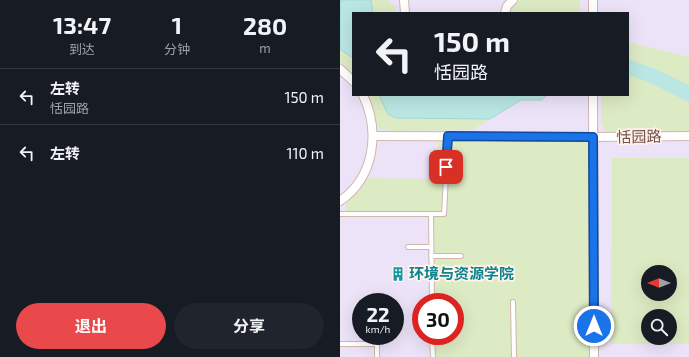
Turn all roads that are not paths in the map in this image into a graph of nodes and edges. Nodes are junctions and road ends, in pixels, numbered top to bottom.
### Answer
1 (404, 0) edge
2 (513, 0) edge
3 (593, 0) edge
4 (405, 12) edge
5 (505, 12) edge
6 (593, 12) edge
7 (340, 69) edge
8 (352, 80) edge
9 (363, 96) edge
10 (593, 96) edge
11 (373, 136) junction
12 (448, 136) junction
13 (689, 136) edge
14 (593, 137) junction
15 (340, 201) edge
16 (340, 214) edge
17 (431, 214) junction
18 (408, 247) dead end
19 (431, 247) junction
20 (431, 256) junction
21 (462, 256) dead end
22 (432, 293) edge
23 (513, 302) dead end
24 (340, 344) edge
25 (432, 345) edge
26 (377, 357) edge
27 (433, 357) edge
28 (514, 357) edge
29 (594, 357) edge

1 - 4 street
2 - 5 street
3 - 6 street
7 - 8 street
9 - 11 street
10 - 14 street
11 - 12 street, 恬园路
11 - 15 street
12 - 14 street, 恬园路
12 - 17 lane
13 - 14 street, 恬园路
14 - 29 street
16 - 17 lane
17 - 19 lane
18 - 19 lane
19 - 20 lane
20 - 21 lane
20 - 22 lane
23 - 28 lane
24 - 26 lane
25 - 27 lane

